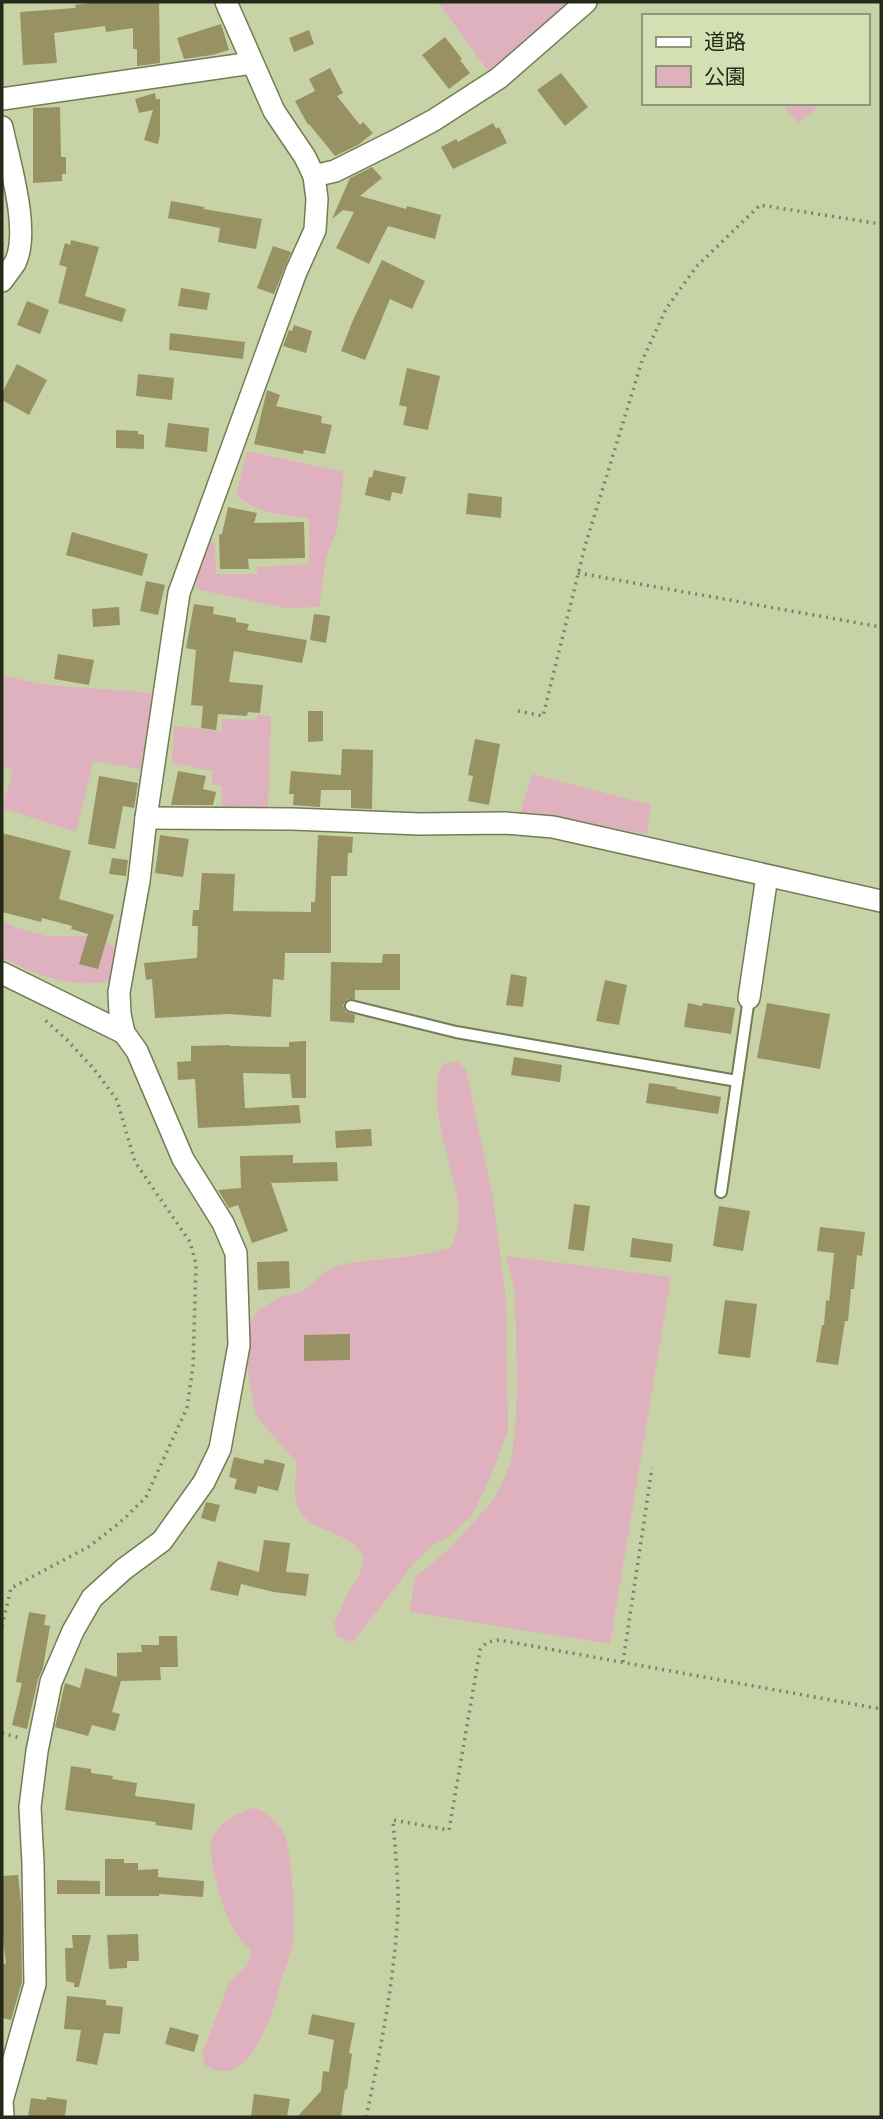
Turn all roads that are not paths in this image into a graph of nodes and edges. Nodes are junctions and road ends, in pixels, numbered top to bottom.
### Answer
1 (226, 2) edge
2 (586, 2) edge
3 (252, 63) junction
4 (2, 99) edge
5 (2, 127) edge
6 (314, 176) junction
7 (2, 281) edge
8 (146, 818) junction
9 (767, 876) junction
10 (881, 901) edge
11 (2, 973) edge
12 (748, 998) joint
13 (351, 1006) dead end
14 (124, 1033) junction
15 (737, 1081) junction
16 (721, 1192) dead end
17 (3, 2117) edge

1 - 3 street
2 - 6 street
3 - 4 street
3 - 6 street
5 - 7 street
6 - 8 street
8 - 9 street
8 - 14 street
9 - 10 street
9 - 12 street
11 - 14 street
12 - 15 lane
13 - 15 lane
14 - 17 street
15 - 16 lane

